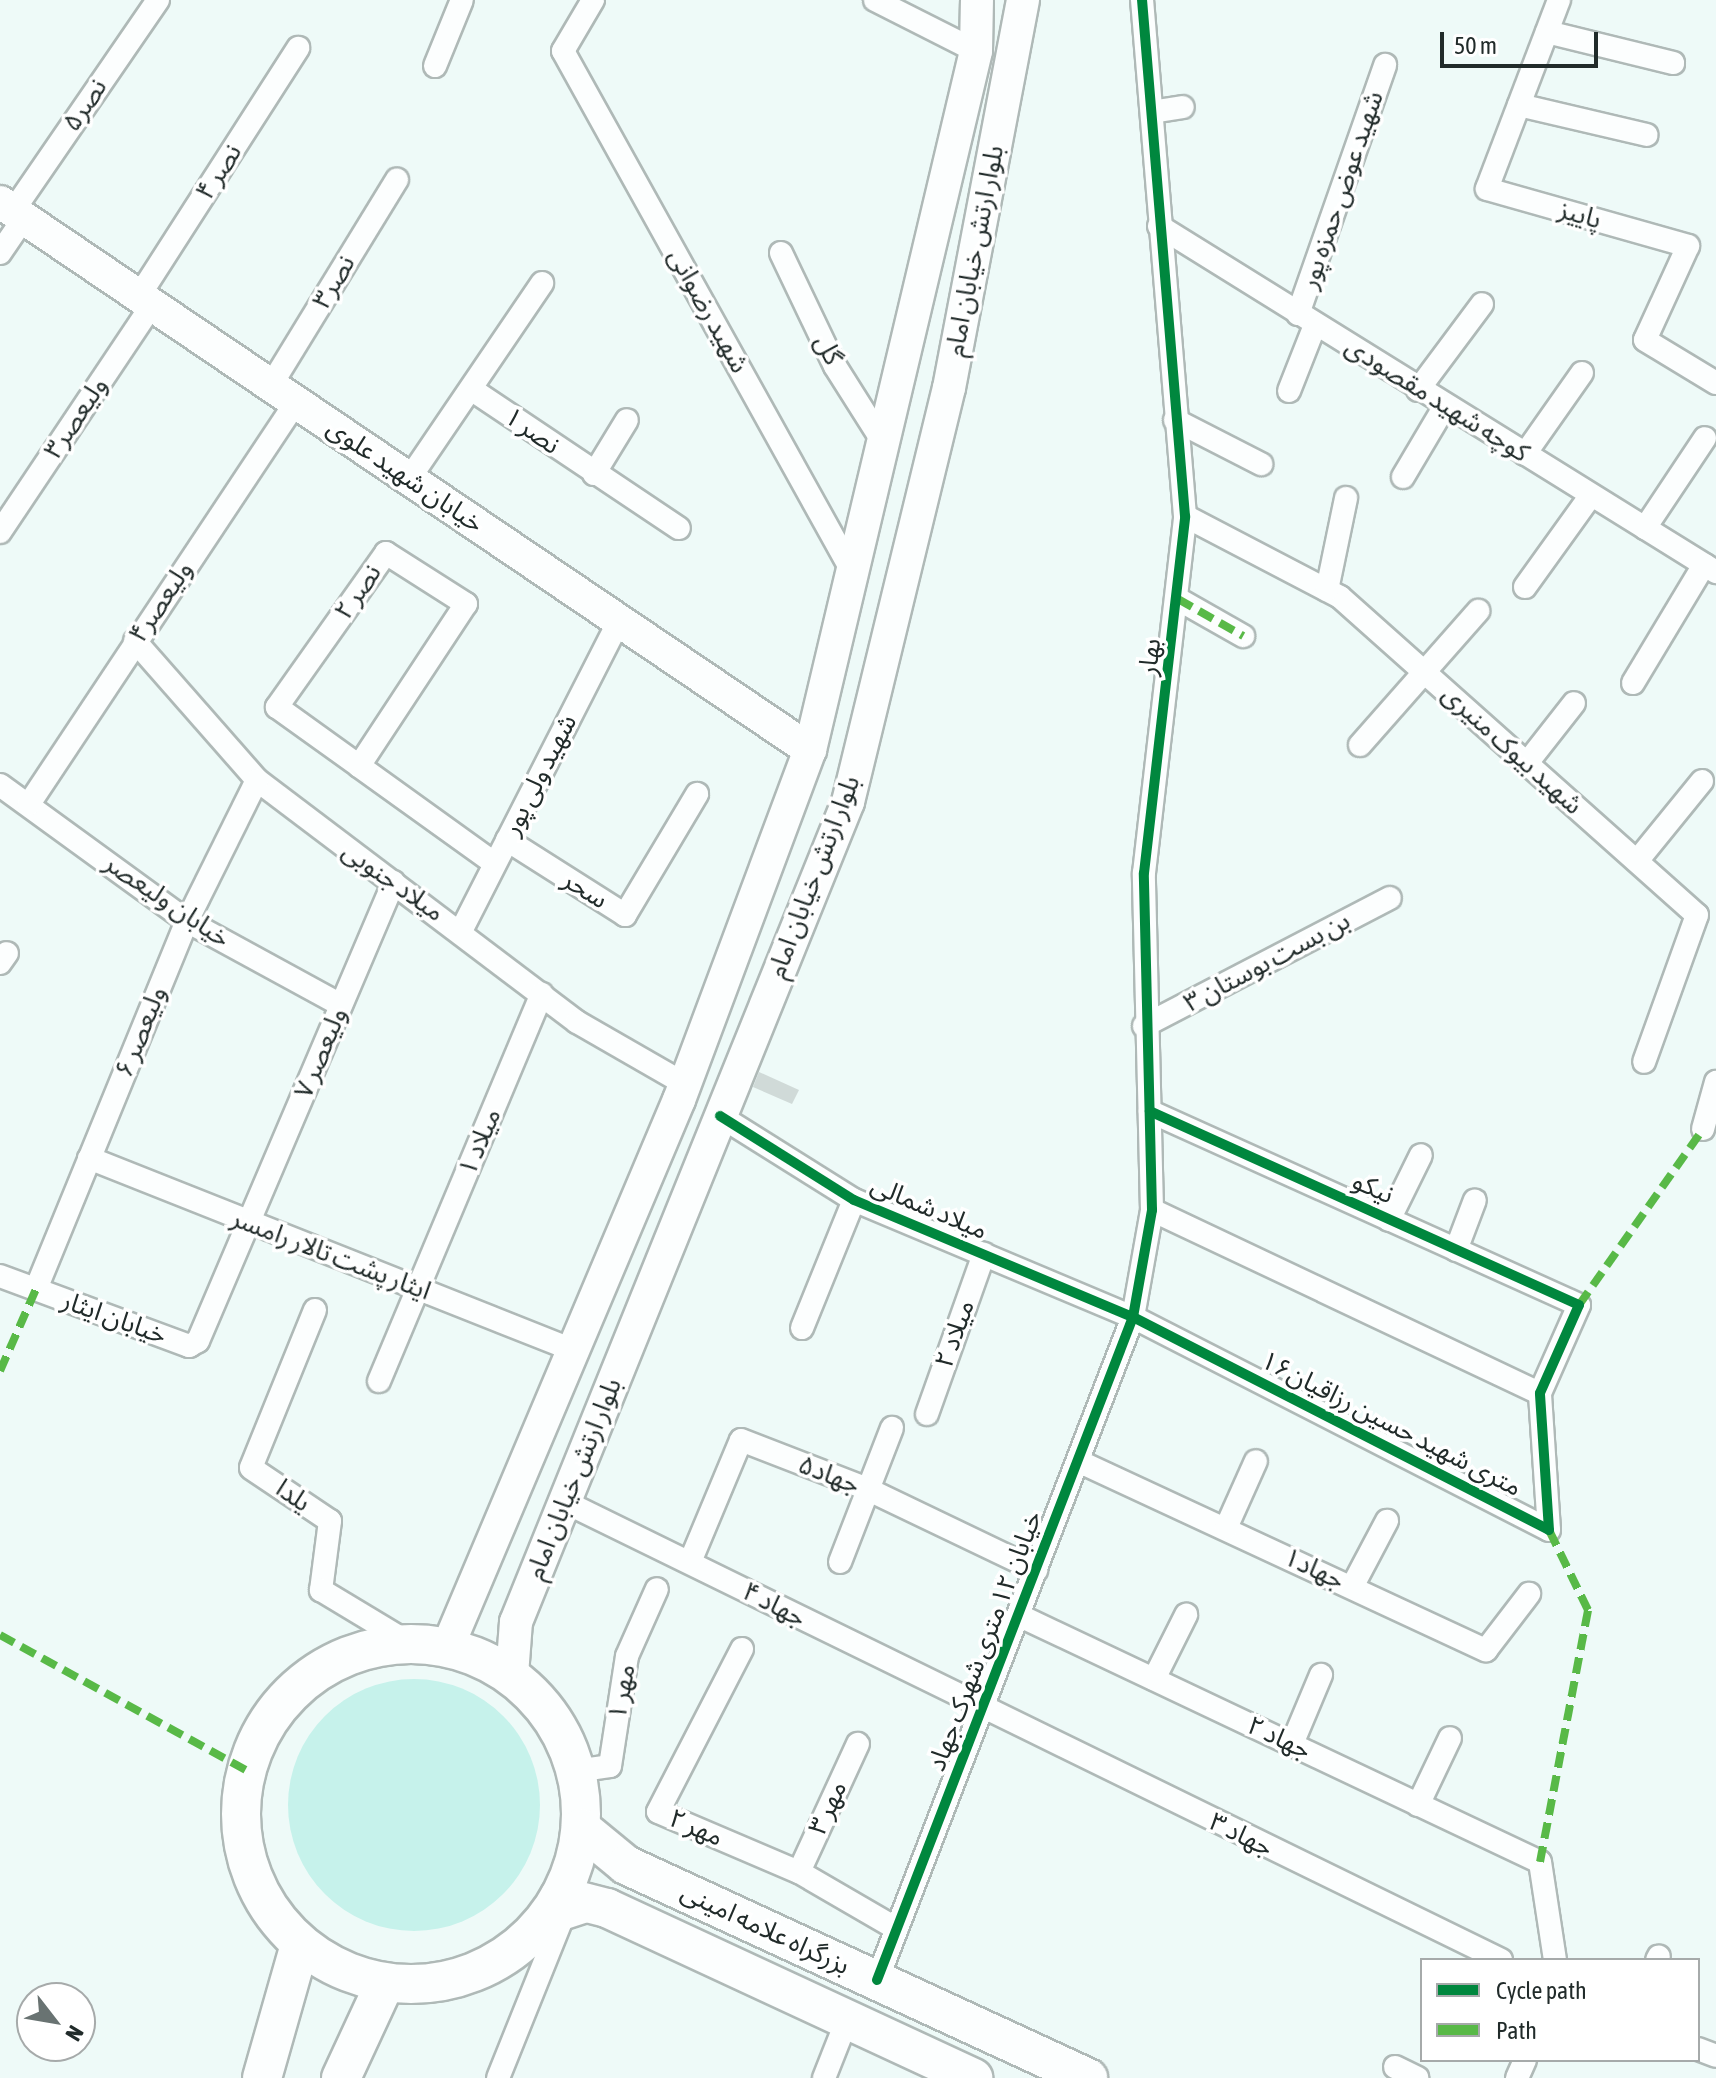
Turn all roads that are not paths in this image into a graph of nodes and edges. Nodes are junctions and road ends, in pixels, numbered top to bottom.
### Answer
1 (158, 0) edge
2 (462, 0) edge
3 (593, 0) edge
4 (875, 0) edge
5 (977, 0) edge
6 (1023, 0) edge
7 (1142, 0) edge
8 (1559, 0) edge
9 (1547, 32) junction
10 (298, 48) dead end
11 (976, 51) junction
12 (1673, 63) dead end
13 (1385, 65) dead end
14 (435, 66) dead end
15 (1519, 105) junction
16 (1183, 107) dead end
17 (1152, 112) junction
18 (1647, 135) dead end
19 (397, 179) dead end
20 (12, 210) edge
21 (1159, 226) junction
22 (0, 253) edge
23 (781, 253) dead end
24 (542, 283) dead end
25 (145, 300) junction
26 (1482, 304) dead end
27 (1306, 320) junction
28 (1582, 373) dead end
29 (1716, 383) edge
30 (471, 389) junction
31 (1418, 390) junction
32 (1289, 391) dead end
33 (284, 394) junction
34 (1445, 406) junction
35 (627, 420) dead end
36 (1175, 420) junction
37 (1705, 438) dead end
38 (883, 442) junction
39 (1525, 454) junction
40 (1261, 464) dead end
41 (594, 474) junction
42 (1403, 477) dead end
43 (409, 479) junction
44 (1591, 495) junction
45 (1346, 498) dead end
46 (1185, 516) junction
47 (679, 528) dead end
48 (1645, 528) junction
49 (0, 532) edge
50 (1710, 568) edge
51 (852, 571) junction
52 (1525, 587) dead end
53 (1327, 590) junction
54 (1178, 599) junction
55 (1478, 611) dead end
56 (619, 621) junction
57 (1243, 636) dead end
58 (135, 641) junction
59 (1424, 672) junction
60 (1633, 683) dead end
61 (1574, 703) dead end
62 (1360, 745) dead end
63 (810, 750) junction
64 (1527, 763) junction
65 (359, 766) junction
66 (257, 780) junction
67 (1702, 781) dead end
68 (1, 789) edge
69 (697, 794) dead end
70 (29, 804) junction
71 (507, 840) junction
72 (491, 861) junction
73 (1637, 861) junction
74 (394, 882) junction
75 (1390, 898) dead end
76 (187, 921) junction
77 (462, 929) junction
78 (542, 994) junction
79 (341, 1005) junction
80 (1144, 1026) junction
81 (1644, 1062) dead end
82 (1716, 1082) edge
83 (685, 1084) junction
84 (1150, 1111) junction
85 (720, 1116) junction
86 (1703, 1129) dead end
87 (1421, 1155) dead end
88 (89, 1158) junction
89 (854, 1200) junction
90 (1475, 1200) dead end
91 (1152, 1210) junction
92 (1389, 1220) junction
93 (248, 1223) junction
94 (1456, 1250) junction
95 (984, 1254) junction
96 (0, 1276) edge
97 (36, 1289) junction
98 (419, 1290) junction
99 (1579, 1305) joint
100 (315, 1310) dead end
101 (1133, 1317) junction
102 (802, 1328) dead end
103 (573, 1350) junction
104 (379, 1381) dead end
105 (1540, 1393) junction
106 (927, 1414) dead end
107 (892, 1428) dead end
108 (1078, 1461) junction
109 (1256, 1461) dead end
110 (865, 1488) junction
111 (565, 1502) junction
112 (1387, 1521) dead end
113 (1226, 1528) junction
114 (690, 1562) junction
115 (840, 1562) dead end
116 (1036, 1570) junction
117 (475, 1582) junction
118 (1352, 1587) junction
119 (657, 1589) dead end
120 (1529, 1594) dead end
121 (522, 1610) junction
122 (1018, 1615) junction
123 (1186, 1615) dead end
124 (430, 1646) junction
125 (742, 1649) dead end
126 (512, 1675) junction
127 (1321, 1675) dead end
128 (1154, 1679) junction
129 (982, 1710) junction
130 (1450, 1738) dead end
131 (858, 1744) dead end
132 (1292, 1744) junction
133 (575, 1771) junction
134 (1418, 1805) junction
135 (581, 1828) junction
136 (626, 1865) junction
137 (799, 1872) junction
138 (560, 1896) junction
139 (604, 1907) junction
140 (897, 1929) junction
141 (300, 1945) junction
142 (1497, 1958) edge
143 (1555, 1958) edge
144 (877, 1980) junction
145 (385, 1983) junction
146 (847, 2020) junction
147 (1395, 2067) dead end
148 (262, 2078) edge
149 (341, 2078) edge
150 (498, 2078) edge
151 (824, 2078) edge
152 (974, 2078) edge
153 (1088, 2078) edge
154 (1418, 2078) edge

1 - 20 street, نصر۵
2 - 14 street
3 - 51 street, شهید رضوانی
4 - 11 street
5 - 11 main road, بلوار ارتش خیابان امام
6 - 85 main road, بلوار ارتش خیابان امام
7 - 17 street, بهار
8 - 9 street, پاییز
9 - 12 street
9 - 15 street, پاییز
10 - 25 street, نصر ۴
11 - 38 main road, بلوار ارتش خیابان امام
13 - 27 street, شهید عوض حمزه پور
15 - 18 street
15 - 29 street, پاییز
16 - 17 street
17 - 21 street, بهار
19 - 33 street, نصر۳
20 - 22 street, نصر۵
20 - 25 main road, خیابان شهید علوی
21 - 27 street, کوچه شهید مقصودی
21 - 36 street, بهار
23 - 38 street, گل
24 - 30 street
25 - 33 main road, خیابان شهید علوی
25 - 49 street, ولیعصر۳
26 - 31 street
27 - 31 street, کوچه شهید مقصودی
27 - 32 street, شهید عوض حمزه پور
28 - 39 street
30 - 41 street, نصر ۱
30 - 43 street
31 - 34 street, کوچه شهید مقصودی
33 - 43 main road, خیابان شهید علوی
33 - 58 street, ولیعصر۴
34 - 39 street, کوچه شهید مقصودی
34 - 42 street
35 - 41 street
36 - 40 street
36 - 46 street, بهار
37 - 48 street
38 - 51 main road, بلوار ارتش خیابان امام
39 - 44 street, کوچه شهید مقصودی
41 - 47 street, نصر ۱
43 - 56 main road, خیابان شهید علوی
44 - 48 street, کوچه شهید مقصودی
44 - 52 street
45 - 53 street
46 - 53 street, شهید بیوک منیری
46 - 54 street, بهار
48 - 50 street, کوچه شهید مقصودی
50 - 60 street
51 - 63 main road, بلوار ارتش خیابان امام
53 - 59 street, شهید بیوک منیری
54 - 57 street
54 - 80 street, بهار
55 - 59 street
56 - 63 main road, خیابان شهید علوی
56 - 71 street, شهید ولی پور
58 - 66 street, میلاد جنوبی
58 - 70 street, ولیعصر۴
59 - 62 street
59 - 64 street, شهید بیوک منیری
61 - 64 street
63 - 83 main road, بلوار ارتش خیابان امام
64 - 73 street, شهید بیوک منیری
65 - 65 street, نصر ۲
65 - 72 street, نصر ۲
66 - 74 street, میلاد جنوبی
66 - 76 street, ولیعصر ۶
67 - 73 street
68 - 70 street, خیابان ولیعصر
69 - 71 street, سحر
70 - 76 street, خیابان ولیعصر
71 - 72 street, شهید ولی پور
72 - 77 street, شهید ولی پور
73 - 81 street, شهید بیوک منیری
74 - 77 street, میلاد جنوبی
74 - 79 street, ولیعصر ۷
75 - 80 street, بن بست بوستان ۳
76 - 79 street, خیابان ولیعصر
76 - 88 street, ولیعصر ۶
77 - 78 street, میلاد جنوبی
78 - 83 street, میلاد جنوبی
78 - 98 street, میلاد ۱
79 - 93 street, ولیعصر ۷
80 - 84 street, بهار
82 - 86 street
83 - 103 main road, بلوار ارتش خیابان امام
84 - 91 street, بهار
84 - 92 street, نیکو
85 - 89 street, میلاد شمالی
85 - 111 main road, بلوار ارتش خیابان امام
87 - 92 street
88 - 93 street, ایثار پشت تالار رامسر
88 - 97 street, ولیعصر ۶
89 - 95 street, میلاد شمالی
89 - 102 street
90 - 94 street
91 - 101 street, بهار
91 - 105 street
92 - 94 street, نیکو
93 - 97 street, خیابان ایثار
93 - 98 street, ایثار پشت تالار رامسر
94 - 99 street, نیکو
95 - 101 street, میلاد شمالی
95 - 106 street, میلاد ۲
96 - 97 street, خیابان ایثار
98 - 103 street, ایثار پشت تالار رامسر
98 - 104 street, میلاد ۱
99 - 105 street, ۱۶متری شهید حسین رزاقیان
100 - 124 street, یلدا
101 - 105 street, ۱۶متری شهید حسین رزاقیان
101 - 108 street, خیابان ۱۲ متری شهرک جهاد
103 - 117 main road, بلوار ارتش خیابان امام
107 - 110 street
108 - 113 street, جهاد۱
108 - 116 street, خیابان ۱۲ متری شهرک جهاد
109 - 113 street
110 - 114 street, جهاد۵
110 - 115 street
110 - 116 street, جهاد۵
111 - 114 street, جهاد ۴
111 - 121 main road, بلوار ارتش خیابان امام
112 - 118 street
113 - 118 street, جهاد۱
114 - 129 street, جهاد ۴
116 - 122 street, خیابان ۱۲ متری شهرک جهاد
117 - 121 main road
117 - 124 main road, بلوار ارتش خیابان امام
118 - 120 street, جهاد۱
119 - 133 street, مهر ۱
121 - 126 main road, بلوار ارتش خیابان امام
122 - 128 street, جهاد ۲
122 - 129 street, خیابان ۱۲ متری شهرک جهاد
123 - 128 street
124 - 126 highway
124 - 141 highway
125 - 137 street, مهر ۲
126 - 133 highway
127 - 132 street
128 - 132 street, جهاد ۲
129 - 140 street, خیابان ۱۲ متری شهرک جهاد
129 - 142 street, جهاد ۳
130 - 134 street
131 - 137 street, مهر ۳
132 - 134 street, جهاد ۲
133 - 135 highway
134 - 143 street, جهاد ۲
135 - 136 highway, بزرگراه علامه امینی
135 - 138 highway
136 - 139 highway
136 - 144 highway, بزرگراه علامه امینی
137 - 140 street, مهر ۲
138 - 139 highway, بزرگراه علامه امینی
138 - 145 highway
139 - 146 highway, بزرگراه علامه امینی
139 - 150 street
140 - 144 street, خیابان ۱۲ متری شهرک جهاد
141 - 145 highway
141 - 148 highway
144 - 153 highway, بزرگراه علامه امینی
145 - 149 highway
146 - 151 street
146 - 152 highway, بزرگراه علامه امینی
147 - 154 street

